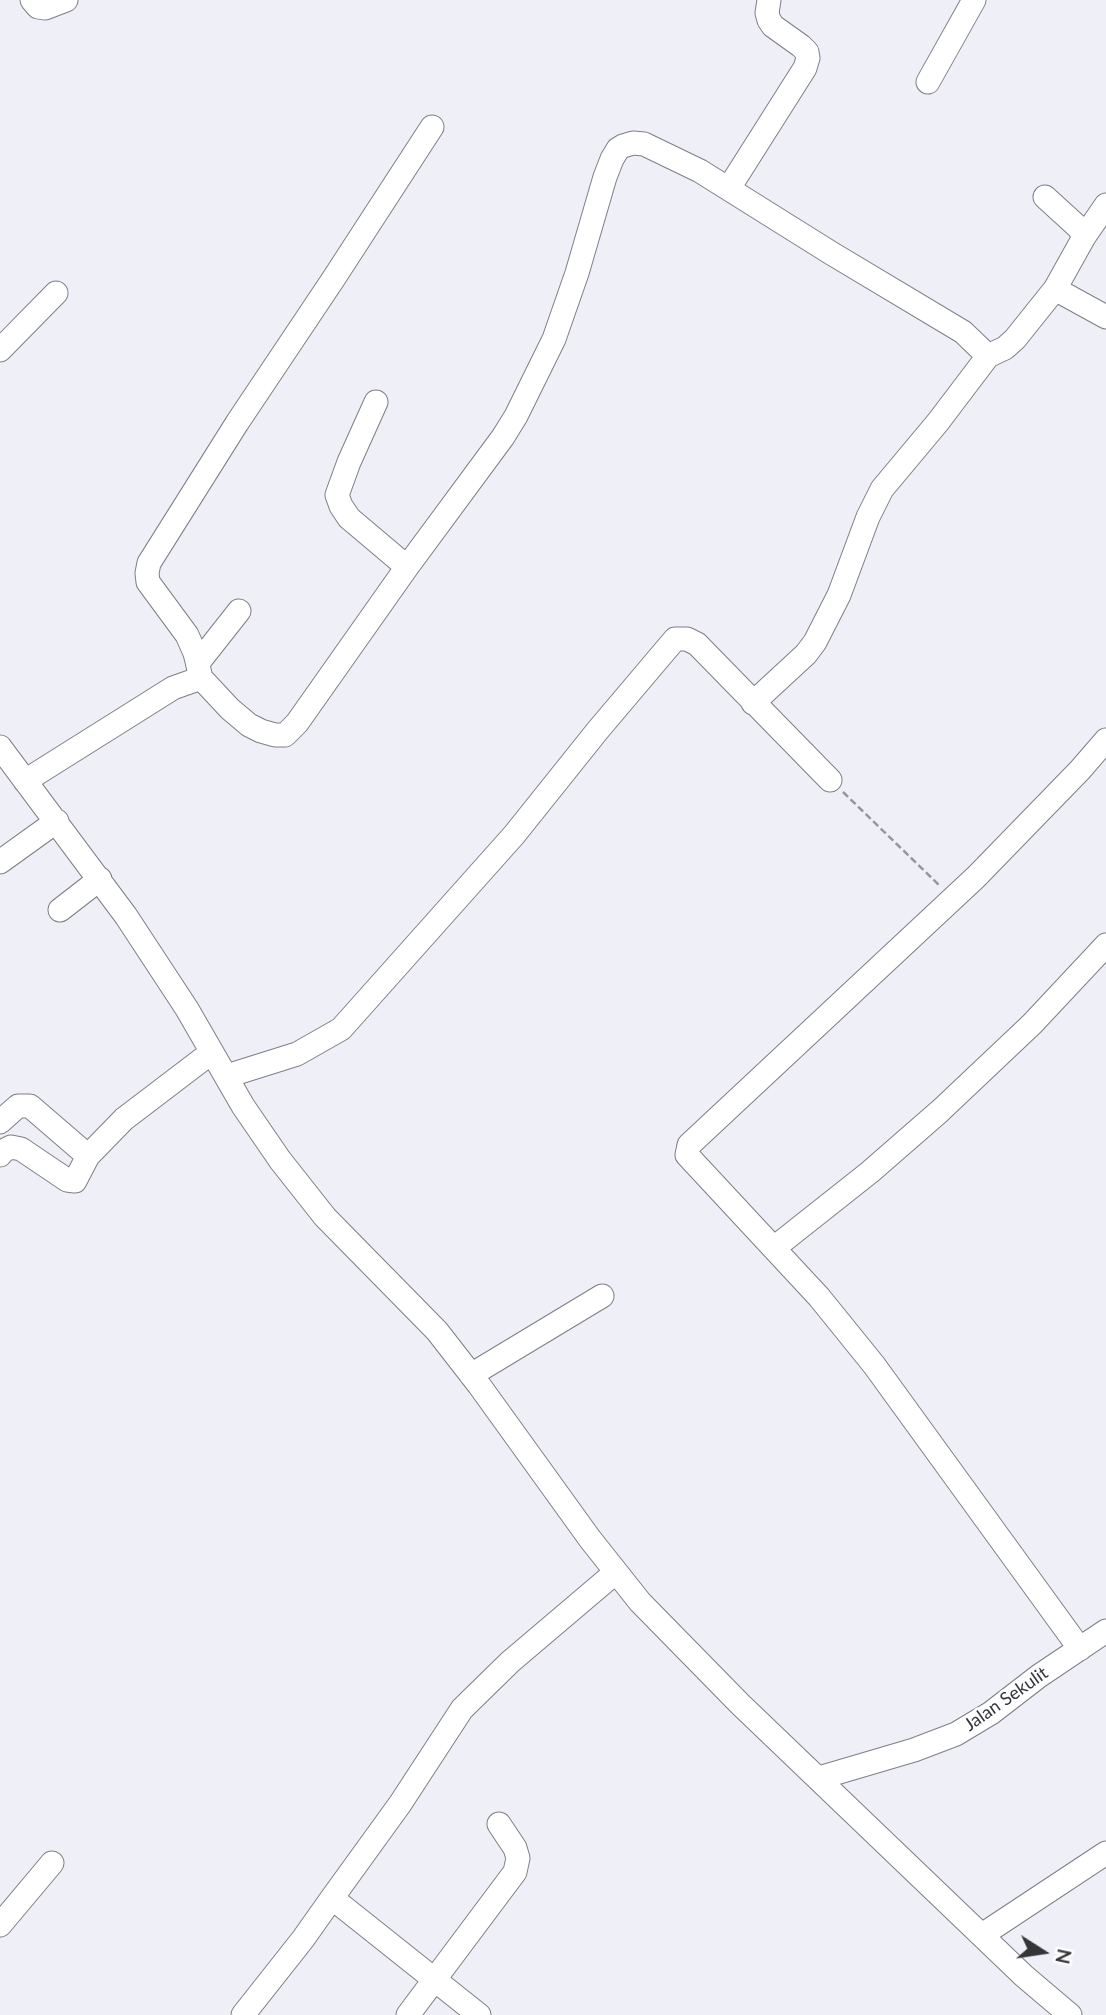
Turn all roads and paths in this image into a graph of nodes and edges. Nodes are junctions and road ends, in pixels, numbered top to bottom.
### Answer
1 (32, 0) edge
2 (66, 0) edge
3 (769, 0) edge
4 (974, 0) edge
5 (928, 82) dead end
6 (432, 127) dead end
7 (729, 188) junction
8 (1045, 197) dead end
9 (1106, 205) edge
10 (1084, 237) junction
11 (1055, 289) junction
12 (56, 293) dead end
13 (1106, 317) edge
14 (0, 350) edge
15 (988, 356) junction
16 (376, 402) dead end
17 (407, 567) junction
18 (239, 611) dead end
19 (200, 670) junction
20 (753, 703) junction
21 (1106, 740) edge
22 (0, 747) edge
23 (830, 780) joint
24 (25, 781) junction
25 (57, 821) junction
26 (0, 862) edge
27 (100, 879) junction
28 (952, 898) junction
29 (60, 910) dead end
30 (1106, 945) edge
31 (212, 1052) junction
32 (227, 1076) junction
33 (0, 1122) edge
34 (0, 1155) edge
35 (88, 1156) junction
36 (774, 1248) junction
37 (602, 1296) dead end
38 (471, 1375) junction
39 (616, 1572) junction
40 (1106, 1632) edge
41 (1080, 1649) junction
42 (819, 1778) junction
43 (499, 1824) dead end
44 (1106, 1853) edge
45 (51, 1863) dead end
46 (332, 1898) junction
47 (0, 1925) edge
48 (982, 1936) junction
49 (435, 1980) junction
50 (243, 2015) edge
51 (408, 2015) edge
52 (479, 2015) edge
53 (1070, 2015) edge

1 - 2 street
3 - 7 street
4 - 5 street
6 - 19 street
7 - 15 street
7 - 17 street
8 - 10 street
9 - 10 street
10 - 11 street
11 - 13 street
11 - 15 street
12 - 14 street
15 - 20 street
16 - 17 street
17 - 19 street
18 - 19 street
19 - 24 street
20 - 23 street
20 - 32 street
21 - 28 street
22 - 24 street
23 - 28 path
24 - 25 street
25 - 26 street
25 - 27 street
27 - 29 street
27 - 31 street
28 - 36 street
30 - 36 street
31 - 32 street
31 - 35 street
32 - 38 street
33 - 35 street
34 - 35 street
36 - 41 street
37 - 38 street
38 - 39 street
39 - 42 street
39 - 46 street
40 - 41 street, Jalan Sekulit
41 - 42 street, Jalan Sekulit
42 - 48 street
43 - 49 street
44 - 48 street
45 - 47 street
46 - 49 street
46 - 50 street
48 - 53 street
49 - 51 street
49 - 52 street

